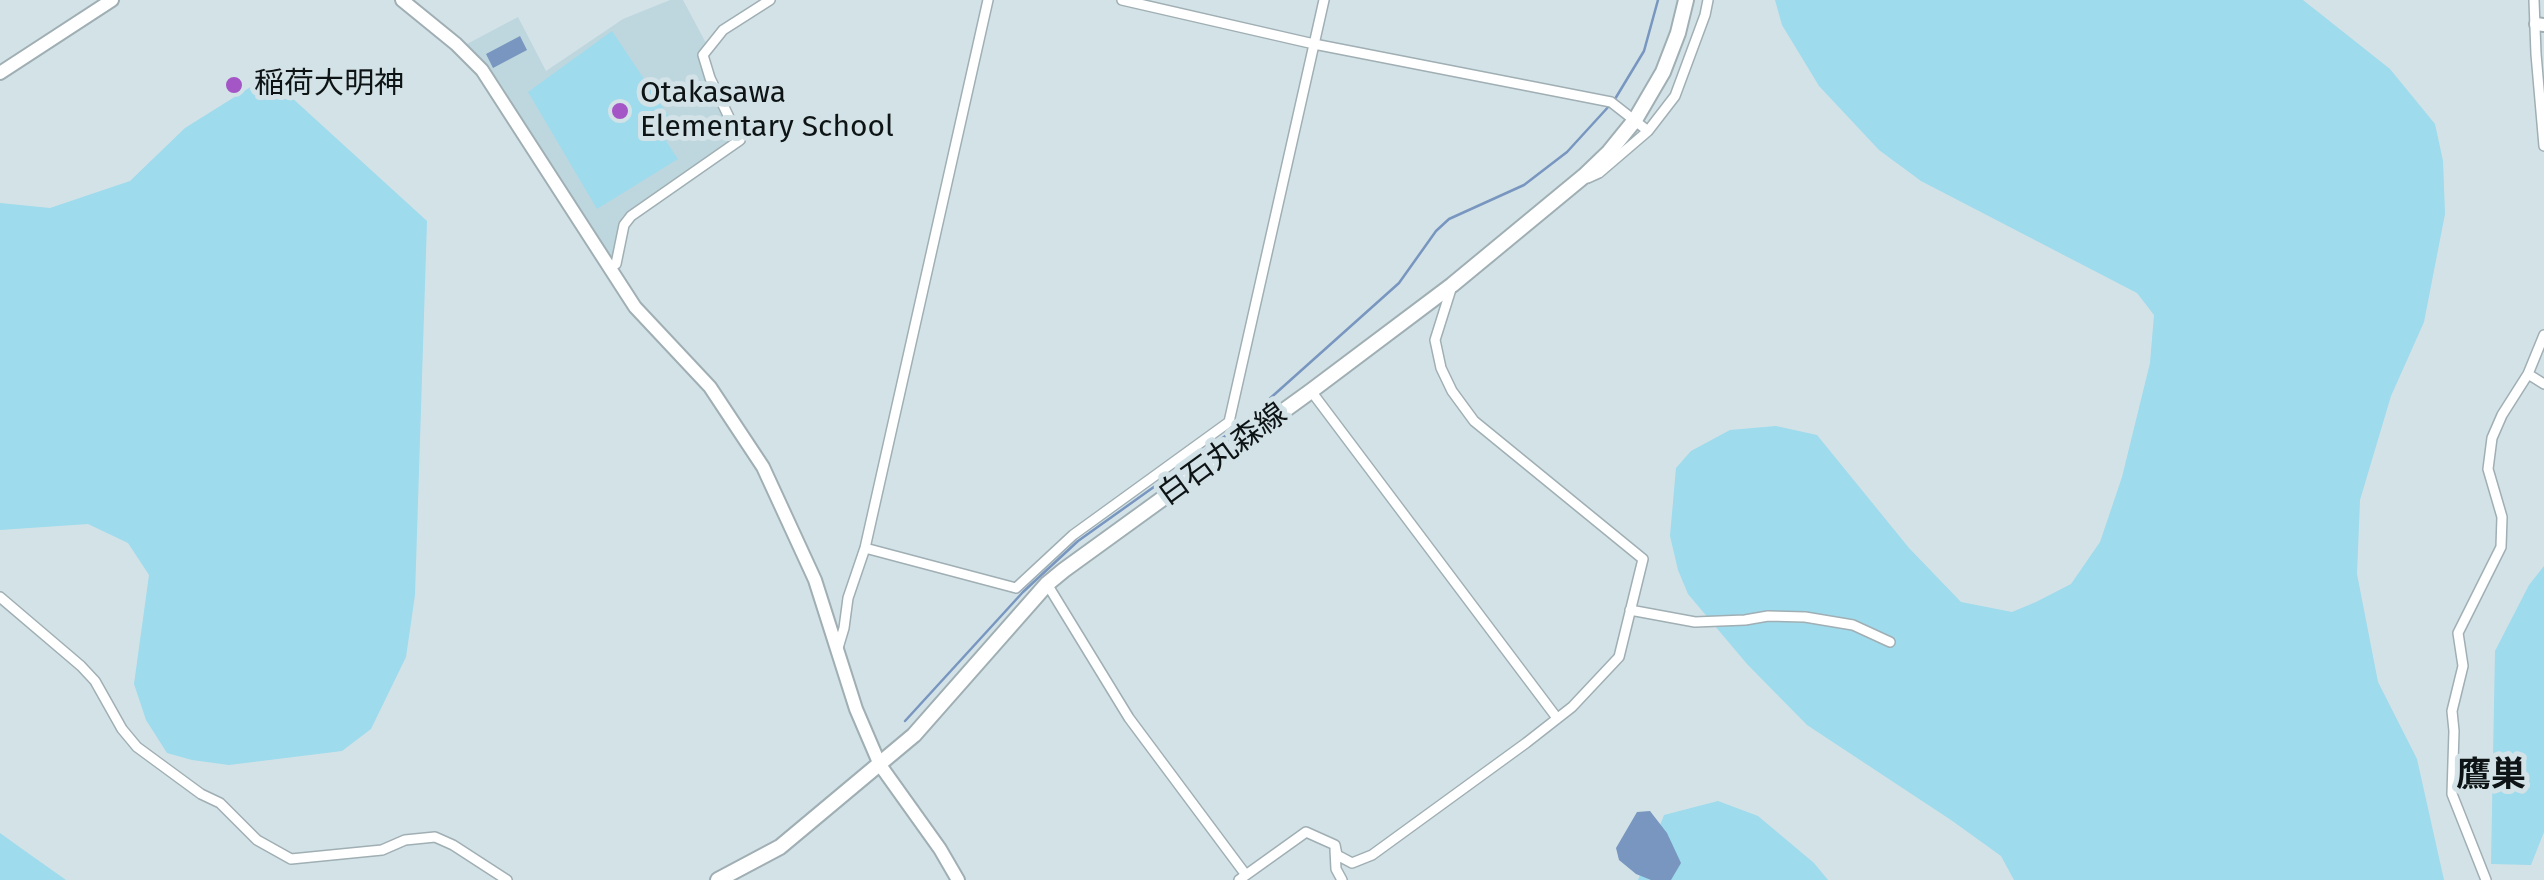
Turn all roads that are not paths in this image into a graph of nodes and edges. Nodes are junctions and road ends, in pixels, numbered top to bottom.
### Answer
1 (112, 0) edge
2 (402, 0) edge
3 (770, 0) edge
4 (988, 0) edge
5 (1122, 0) edge
6 (1324, 0) edge
7 (1686, 0) edge
8 (1708, 0) edge
9 (2534, 0) edge
10 (2540, 25) edge
11 (1314, 44) junction
12 (0, 73) edge
13 (1635, 120) junction
14 (1648, 131) junction
15 (2544, 146) edge
16 (1584, 176) junction
17 (608, 268) junction
18 (1452, 285) junction
19 (2544, 335) edge
20 (2528, 374) junction
21 (2544, 384) edge
22 (1311, 391) junction
23 (864, 548) junction
24 (1047, 584) junction
25 (0, 597) edge
26 (1630, 610) junction
27 (1890, 642) dead end
28 (837, 650) junction
29 (1557, 718) junction
30 (880, 765) junction
31 (1335, 845) junction
32 (1243, 877) edge
33 (507, 880) edge
34 (718, 880) edge
35 (958, 880) edge
36 (1342, 880) edge
37 (2486, 880) edge

1 - 12 street
2 - 17 street
3 - 17 street
4 - 23 street
5 - 11 street
6 - 11 street
7 - 13 main road, 白石丸森線
8 - 14 street
9 - 10 street
10 - 15 street
11 - 13 street
11 - 23 street
13 - 14 street
13 - 16 main road, 白石丸森線
14 - 16 street
16 - 18 main road, 白石丸森線
17 - 28 street
18 - 22 main road, 白石丸森線
18 - 26 street
19 - 20 street
20 - 21 street
20 - 37 street
22 - 24 main road, 白石丸森線
22 - 29 street
23 - 28 street
24 - 30 main road, 白石丸森線
24 - 32 street
25 - 33 street
26 - 27 street
26 - 29 street
28 - 30 street
29 - 31 street
30 - 34 main road, 白石丸森線
30 - 35 street
31 - 32 street
31 - 36 street

